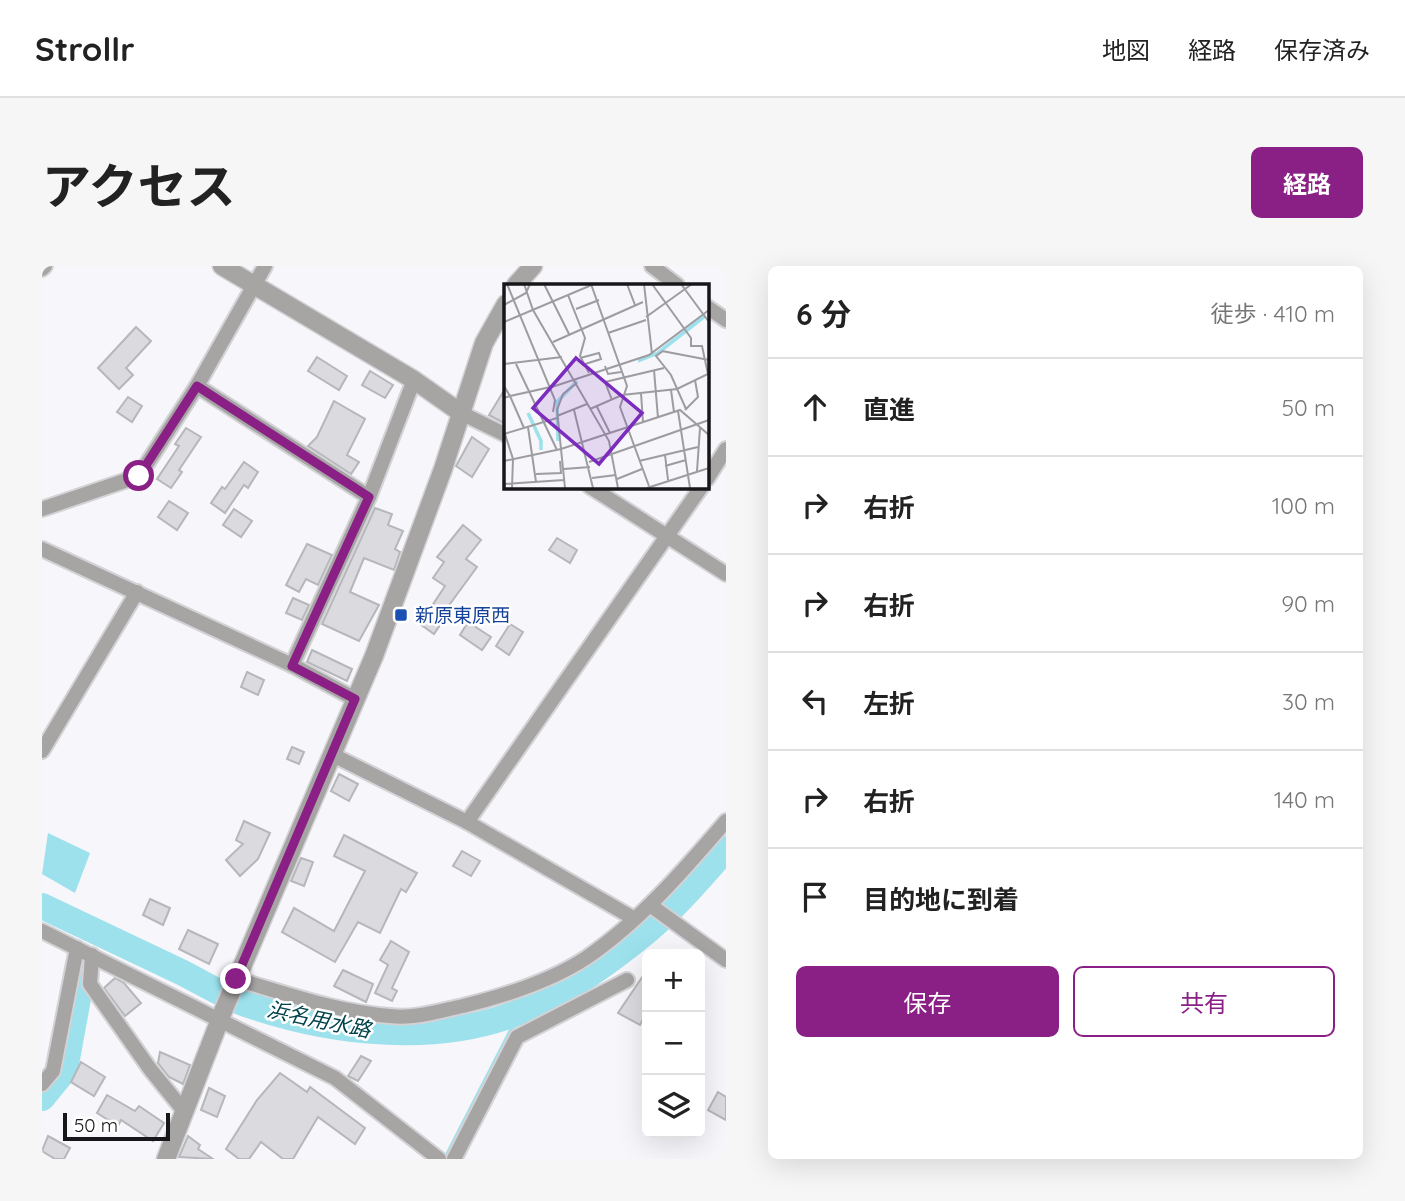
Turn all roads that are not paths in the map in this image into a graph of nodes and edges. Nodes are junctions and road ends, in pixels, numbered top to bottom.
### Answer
1 (222, 266) edge
2 (265, 266) edge
3 (533, 266) edge
4 (652, 266) edge
5 (517, 284) edge
6 (676, 284) edge
7 (254, 286) junction
8 (504, 308) edge
9 (708, 308) edge
10 (726, 320) edge
11 (414, 380) junction
12 (197, 386) junction
13 (461, 413) junction
14 (504, 434) edge
15 (726, 449) edge
16 (708, 477) edge
17 (592, 488) edge
18 (701, 488) edge
19 (369, 497) junction
20 (42, 509) edge
21 (669, 537) junction
22 (42, 549) edge
23 (726, 573) edge
24 (137, 592) junction
25 (292, 666) junction
26 (355, 699) junction
27 (42, 751) edge
28 (333, 755) junction
29 (726, 821) edge
30 (467, 822) junction
31 (654, 908) junction
32 (633, 918) junction
33 (42, 931) edge
34 (77, 948) junction
35 (92, 955) junction
36 (726, 960) edge
37 (236, 979) junction
38 (627, 980) dead end
39 (222, 1015) junction
40 (48, 1057) edge
41 (42, 1084) edge
42 (184, 1111) junction
43 (438, 1158) edge
44 (166, 1159) edge
45 (454, 1159) edge

1 - 7 street
2 - 7 street
3 - 5 street
4 - 6 street
7 - 11 street
7 - 12 street
8 - 13 street
9 - 10 street
11 - 13 street
11 - 19 street
12 - 19 street
12 - 20 street
13 - 14 street
13 - 26 street
15 - 16 street
17 - 21 street
18 - 21 street
19 - 25 street
21 - 23 street
21 - 30 street
22 - 24 street
24 - 25 street
24 - 27 street
25 - 26 street
26 - 28 street
28 - 30 street
28 - 37 street
29 - 31 street
30 - 32 street
31 - 32 street
31 - 36 street
32 - 37 street
33 - 34 street
34 - 35 street
34 - 40 street
35 - 39 street
35 - 42 street
37 - 39 street
38 - 45 street
39 - 42 street
39 - 43 street
40 - 41 street
42 - 44 street

